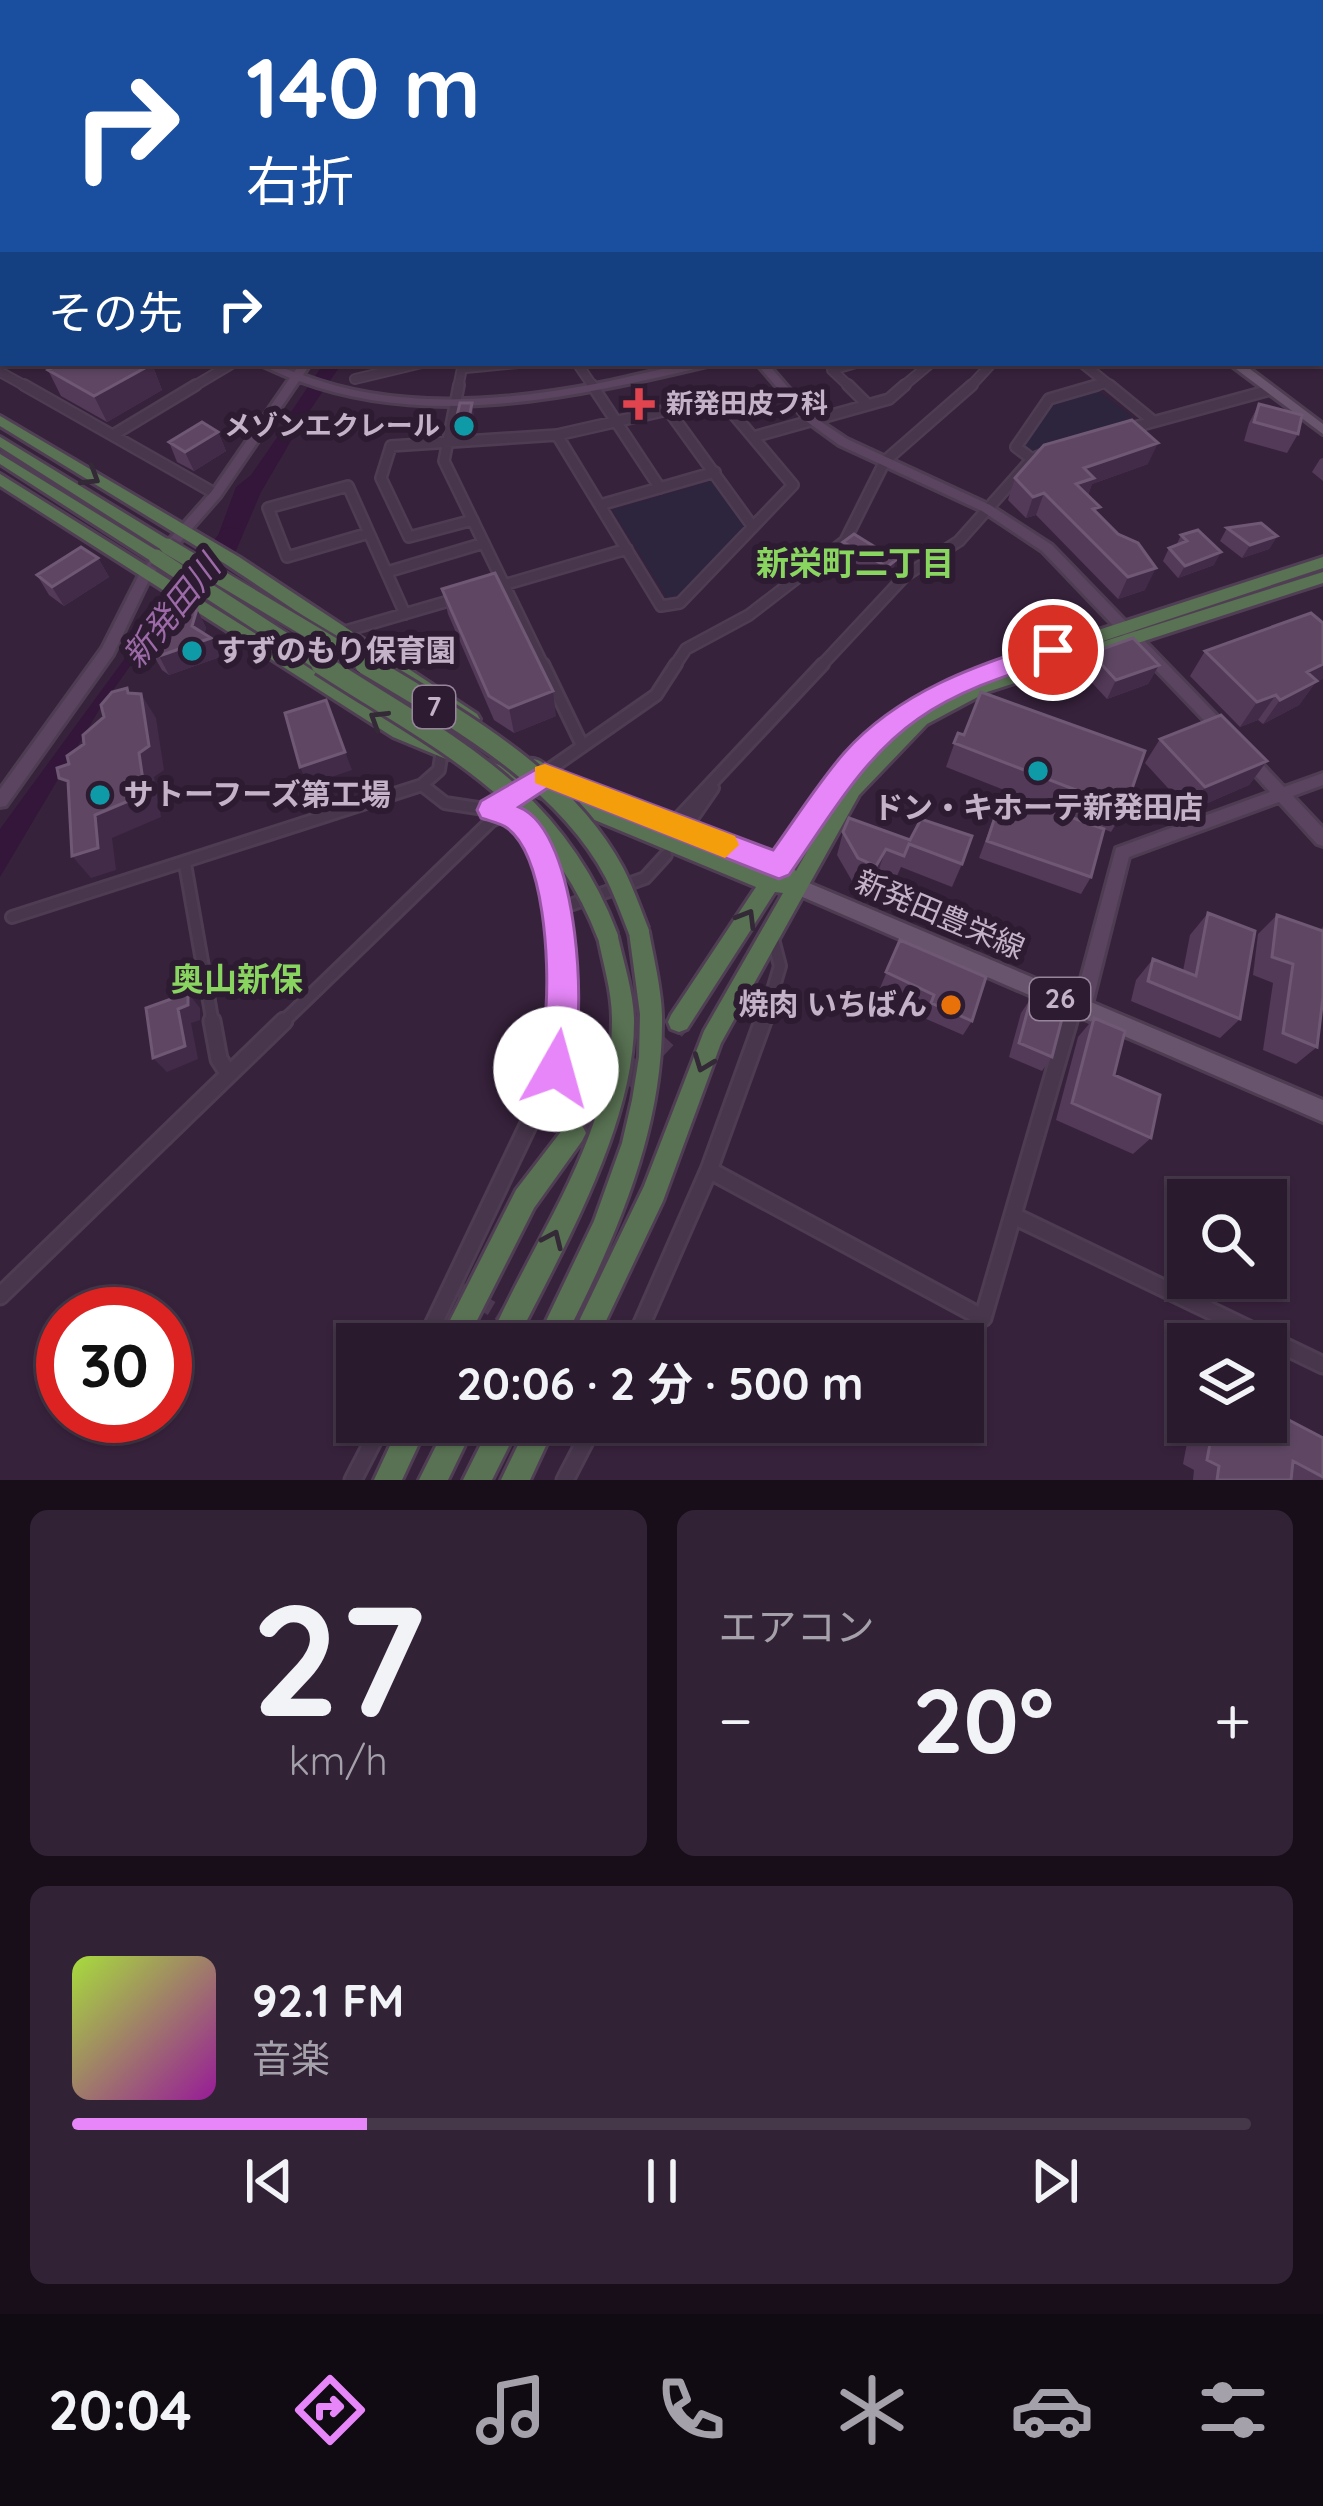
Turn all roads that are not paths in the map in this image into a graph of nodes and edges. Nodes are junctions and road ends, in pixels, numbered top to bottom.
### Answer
1 (228, 366) edge
2 (268, 366) edge
3 (305, 366) edge
4 (392, 366) edge
5 (464, 366) edge
6 (580, 366) edge
7 (695, 366) edge
8 (764, 366) edge
9 (846, 366) edge
10 (928, 366) edge
11 (989, 366) edge
12 (1086, 366) edge
13 (1238, 366) edge
14 (0, 372) edge
15 (355, 379) dead end
16 (302, 381) junction
17 (1106, 383) junction
18 (1270, 390) junction
19 (592, 391) junction
20 (454, 404) junction
21 (868, 405) junction
22 (669, 411) junction
23 (810, 419) junction
24 (0, 420) edge
25 (1153, 422) junction
26 (1319, 424) edge
27 (617, 425) junction
28 (1124, 430) edge
29 (557, 435) junction
30 (112, 436) junction
31 (753, 436) junction
32 (0, 441) edge
33 (447, 442) junction
34 (1058, 448) edge
35 (0, 458) edge
36 (1032, 459) junction
37 (885, 461) junction
38 (34, 470) junction
39 (715, 472) junction
40 (0, 479) edge
41 (660, 488) junction
42 (216, 494) junction
43 (600, 505) junction
44 (986, 508) junction
45 (473, 520) junction
46 (753, 526) junction
47 (369, 533) junction
48 (484, 543) junction
49 (627, 549) junction
50 (163, 553) junction
51 (1323, 562) edge
52 (387, 572) junction
53 (1323, 577) edge
54 (505, 585) junction
55 (485, 590) edge
56 (465, 596) edge
57 (405, 614) junction
58 (342, 632) junction
59 (1130, 632) junction
60 (582, 745) junction
61 (442, 750) junction
62 (739, 750) junction
63 (1323, 778) edge
64 (538, 780) junction
65 (422, 784) junction
66 (1282, 794) junction
67 (0, 801) edge
68 (498, 812) junction
69 (693, 818) dead end
70 (672, 825) junction
71 (1323, 839) edge
72 (666, 855) dead end
73 (185, 864) junction
74 (773, 874) junction
75 (797, 886) junction
76 (559, 909) junction
77 (12, 917) dead end
78 (771, 932) junction
79 (1078, 1006) junction
80 (679, 1022) tunnel mouth
81 (228, 1073) junction
82 (1323, 1111) edge
83 (574, 1133) tunnel mouth
84 (709, 1170) junction
85 (1016, 1217) junction
86 (0, 1296) edge
87 (436, 1323) edge
88 (462, 1323) edge
89 (512, 1323) edge
90 (559, 1323) edge
91 (590, 1323) edge
92 (642, 1323) edge
93 (1323, 1365) edge
94 (372, 1443) edge
95 (405, 1443) edge
96 (452, 1443) edge
97 (497, 1443) edge
98 (533, 1443) edge
99 (584, 1443) edge
100 (353, 1480) edge
101 (388, 1480) edge
102 (433, 1480) edge
103 (477, 1480) edge
104 (515, 1480) edge
105 (565, 1480) edge

1 - 30 street
2 - 16 street
3 - 16 street
4 - 15 street
5 - 20 street
6 - 19 street
7 - 19 street
8 - 23 street
9 - 21 street
10 - 21 street
11 - 37 street
12 - 17 street
13 - 18 main road
14 - 30 street
16 - 20 street
16 - 42 street
17 - 25 street
17 - 36 street
18 - 25 street
18 - 26 main road
19 - 20 street
19 - 27 street
20 - 33 street
21 - 23 street
22 - 27 street
22 - 31 street
22 - 39 street
23 - 31 street
23 - 37 street
24 -> 50 highway, 7
25 - 28 street
27 - 29 street
27 - 41 street
29 - 33 street
29 - 43 street
30 - 42 street
31 - 46 street
32 - 38 highway, 7
33 - 45 street
33 - 45 street
34 - 36 street
35 - 38 highway, 7
36 - 44 street
37 - 44 street
37 - 60 street
38 - 50 highway, 7
39 - 41 street
39 - 46 street
40 - 50 highway, 7
41 - 43 street
42 - 50 street
43 - 49 street
44 - 59 street
44 - 62 street
45 - 48 street
46 - 49 street
47 - 47 street
47 - 52 street
48 - 52 street
48 - 54 street
49 - 54 street
50 - 58 highway, 7
61 -> 50 highway, 7
50 - 67 street
89 -> 50 highway, 7, bridge
50 - 90 highway, 7, bridge
51 - 59 highway
52 - 57 street
53 - 59 highway
54 - 55 street
54 - 60 street
56 - 57 street
57 - 58 street
58 - 64 highway, 7
59 - 66 street
59 - 74 highway
59 - 75 highway
60 - 64 street
61 - 64 highway, 7
61 - 65 street
62 - 69 street
62 - 70 street
63 - 66 street
64 - 68 street
64 - 70 highway, 7
64 - 74 highway, 7
65 - 68 street
65 - 73 street
66 - 71 street
66 - 79 street
68 - 76 street
68 - 81 street
70 - 74 highway, 7
72 - 76 street
73 - 77 street
73 - 81 street
74 - 75 highway, 7
80 -> 74 highway
75 - 78 highway
75 - 79 main road, 新発田豊栄線 / 26
76 - 87 street
78 - 84 street
78 -> 91 highway
79 - 82 main road, 新発田豊栄線 / 26
79 - 85 street
81 - 86 street
83 - 88 highway
84 - 85 street
84 - 92 street
85 - 93 street
94 - 100 street
95 - 101 highway
96 - 102 highway
97 - 103 highway
98 - 104 highway
99 - 105 street

